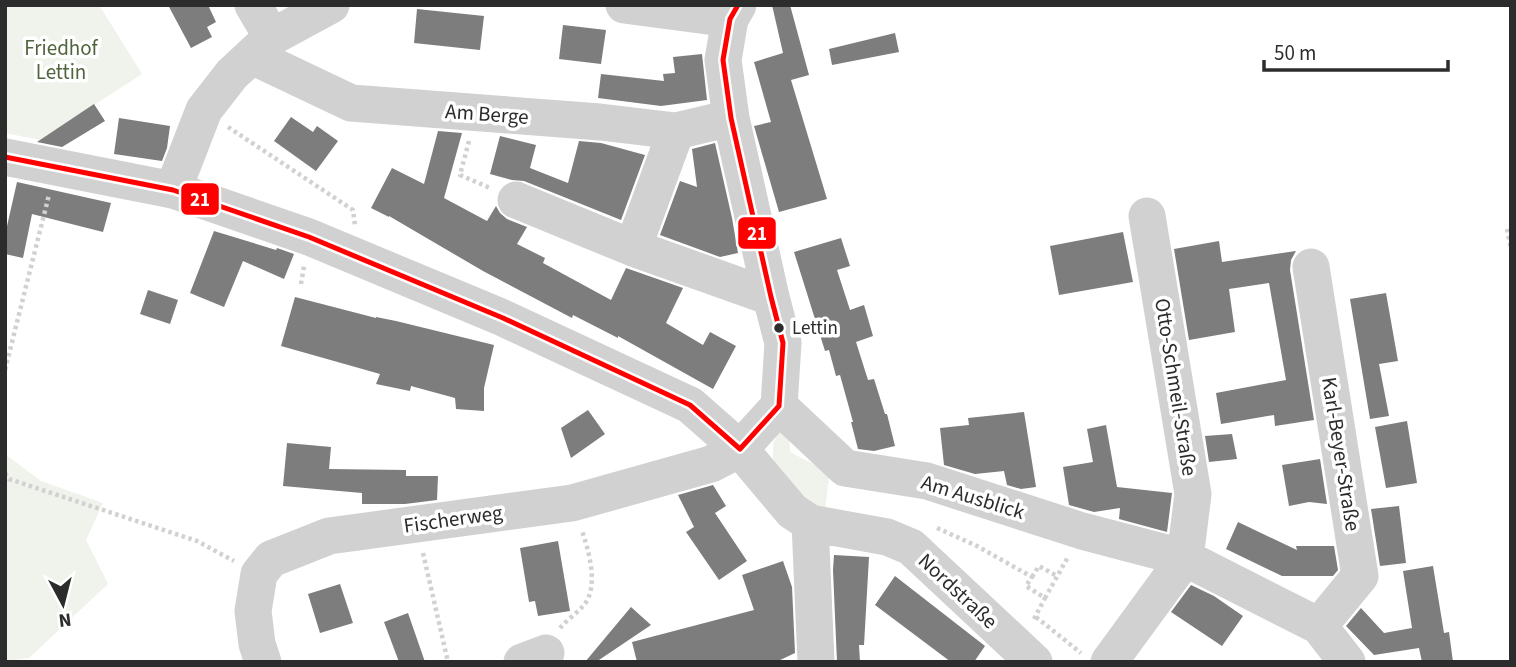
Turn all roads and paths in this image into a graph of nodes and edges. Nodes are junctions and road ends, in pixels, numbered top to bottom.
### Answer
1 (253, 5) edge
2 (331, 5) edge
3 (624, 5) edge
4 (734, 12) edge
5 (262, 46) junction
6 (204, 110) junction
7 (476, 113) junction
8 (731, 118) junction
9 (676, 131) junction
10 (5, 157) edge
11 (57, 166) junction
12 (173, 190) junction
13 (516, 200) joint
14 (1147, 216) dead end
15 (1507, 229) dead end
16 (633, 248) junction
17 (1511, 249) edge
18 (360, 258) junction
19 (1311, 267) dead end
20 (771, 297) junction
21 (5, 370) edge
22 (779, 406) junction
23 (740, 449) junction
24 (5, 473) edge
25 (7, 479) edge
26 (572, 503) junction
27 (810, 523) junction
28 (928, 524) dead end
29 (1082, 531) junction
30 (421, 541) dead end
31 (1185, 558) junction
32 (259, 574) junction
33 (1058, 576) junction
34 (1032, 577) junction
35 (1036, 617) dead end
36 (1319, 626) junction
37 (534, 657) edge
38 (1096, 658) edge
39 (264, 662) edge
40 (448, 662) edge
41 (816, 662) edge
42 (1034, 662) edge
43 (1347, 662) edge

1 - 5 street
2 - 5 street
3 - 4 street
4 - 8 street
5 - 6 street
5 - 7 street, Am Berge
6 - 12 street
6 - 18 path
7 - 9 street, Am Berge
7 - 13 path
8 - 9 street, Am Berge
8 - 20 street
9 - 16 street
10 - 11 street, Nordstraße
11 - 12 street, Nordstraße
11 - 21 path
12 - 18 street, Nordstraße
13 - 16 street
14 - 31 street, Otto-Schmeil-Straße
15 - 17 path
16 - 20 street
18 - 23 street, Nordstraße
19 - 36 street, Karl-Beyer-Straße
20 - 22 street
22 - 23 street
22 - 29 street, Am Ausblick
23 - 26 street, Fischerweg
23 - 27 street, Nordstraße
24 - 25 path
25 - 32 path
26 - 32 street, Fischerweg
26 - 37 path
27 - 41 street
27 - 42 street, Nordstraße
28 - 34 path
29 - 31 street, Am Ausblick
29 - 33 path
30 - 40 path
31 - 36 street, Am Ausblick
31 - 38 street
32 - 39 street
33 - 34 path
33 - 34 path
35 - 38 path
36 - 43 street

